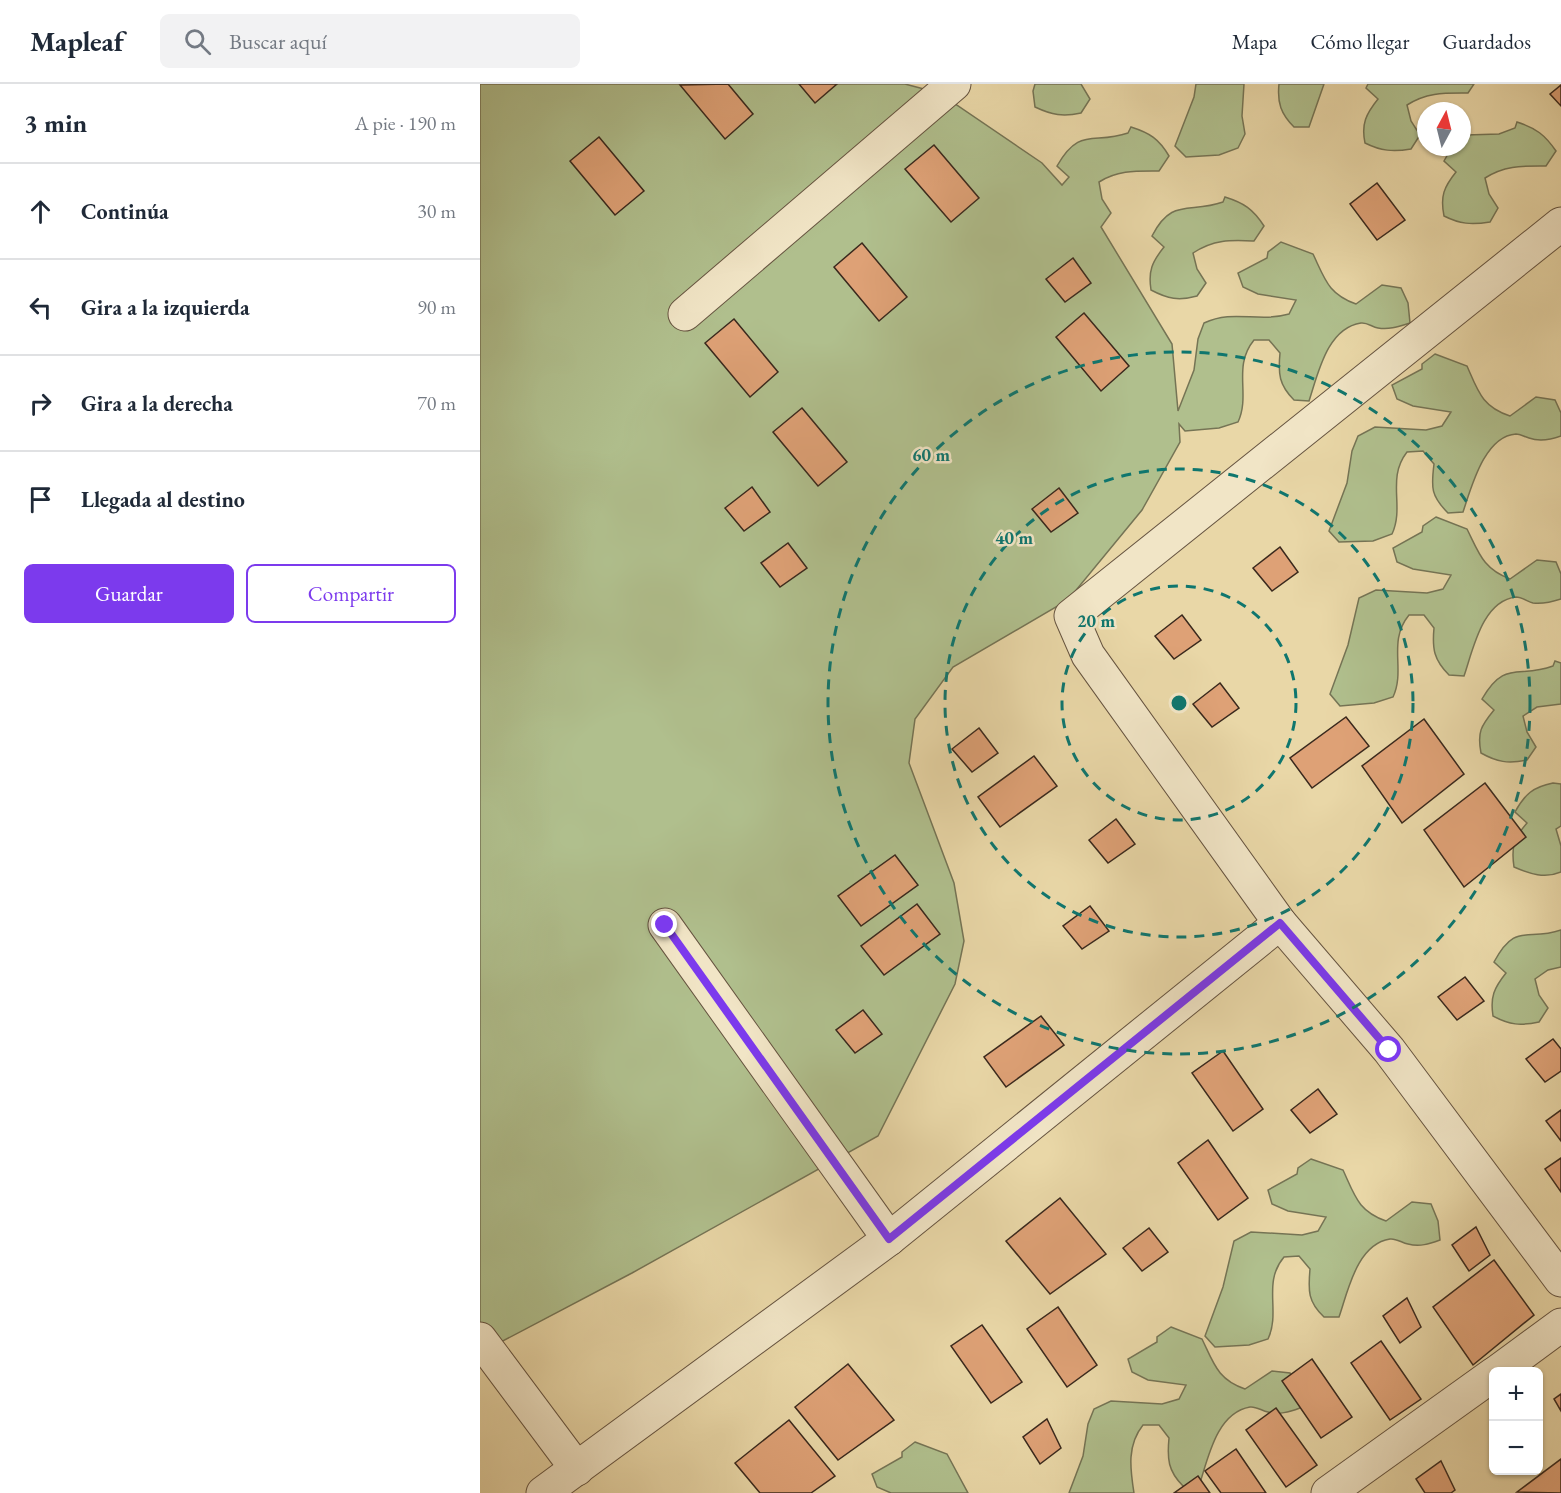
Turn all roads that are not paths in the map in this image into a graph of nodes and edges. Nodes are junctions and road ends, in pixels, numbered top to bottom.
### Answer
1 (954, 84) edge
2 (1561, 224) edge
3 (685, 314) dead end
4 (1280, 923) junction
5 (665, 925) dead end
6 (889, 1239) junction
7 (1561, 1280) edge
8 (1561, 1326) edge
9 (480, 1339) edge
10 (1503, 1367) edge
11 (1489, 1377) edge
12 (577, 1469) junction
13 (543, 1493) edge
14 (1328, 1493) edge

1 - 3 street
2 - 4 street
4 - 6 street
4 - 7 street
5 - 6 street
6 - 12 street
8 - 10 street
9 - 12 street
11 - 14 street
12 - 13 street

